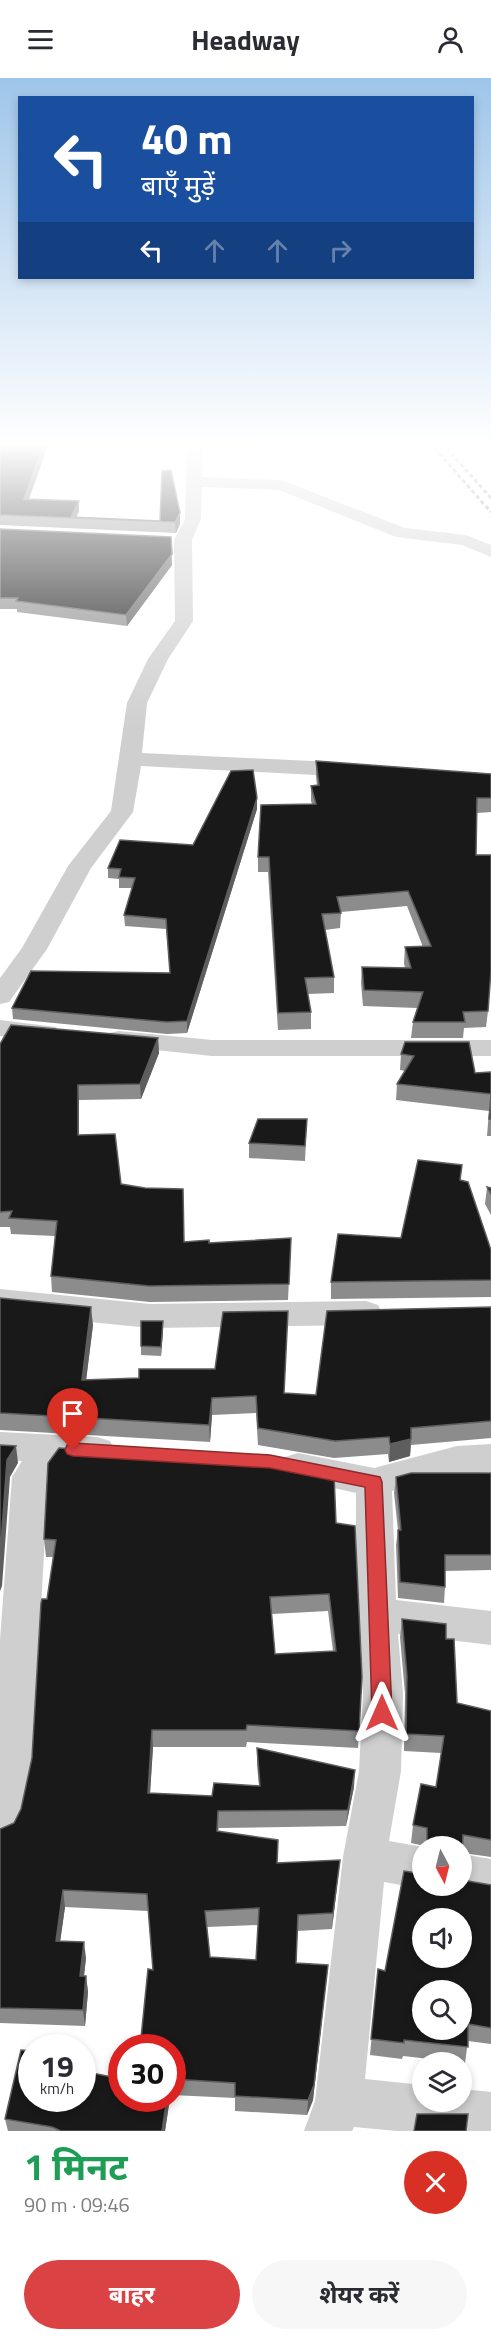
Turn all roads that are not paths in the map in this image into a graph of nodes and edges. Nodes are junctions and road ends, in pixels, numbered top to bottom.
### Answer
1 (160, 539) edge
2 (455, 539) edge
3 (183, 540) joint
4 (491, 552) edge
5 (131, 759) junction
6 (371, 771) edge
7 (0, 996) edge
8 (0, 1028) edge
9 (491, 1048) edge
10 (0, 1301) edge
11 (397, 1312) edge
12 (0, 1446) edge
13 (52, 1448) junction
14 (132, 1453) edge
15 (491, 1458) edge
16 (270, 1462) edge
17 (374, 1482) junction
18 (378, 1615) junction
19 (491, 1628) edge
20 (0, 1825) edge
21 (365, 1857) junction
22 (412, 1866) edge
23 (472, 1877) edge
24 (491, 1880) edge
25 (333, 2116) edge
26 (491, 2116) edge

1 - 3 street
2 - 4 street
3 - 5 street
5 - 6 street
5 - 7 street
8 - 9 street
10 - 11 street
12 - 13 street
13 - 14 street
13 - 20 street
15 - 17 street
16 - 17 street
17 - 18 street
18 - 19 street
18 - 21 street
21 - 22 street
21 - 25 street
23 - 24 street
25 - 26 street

